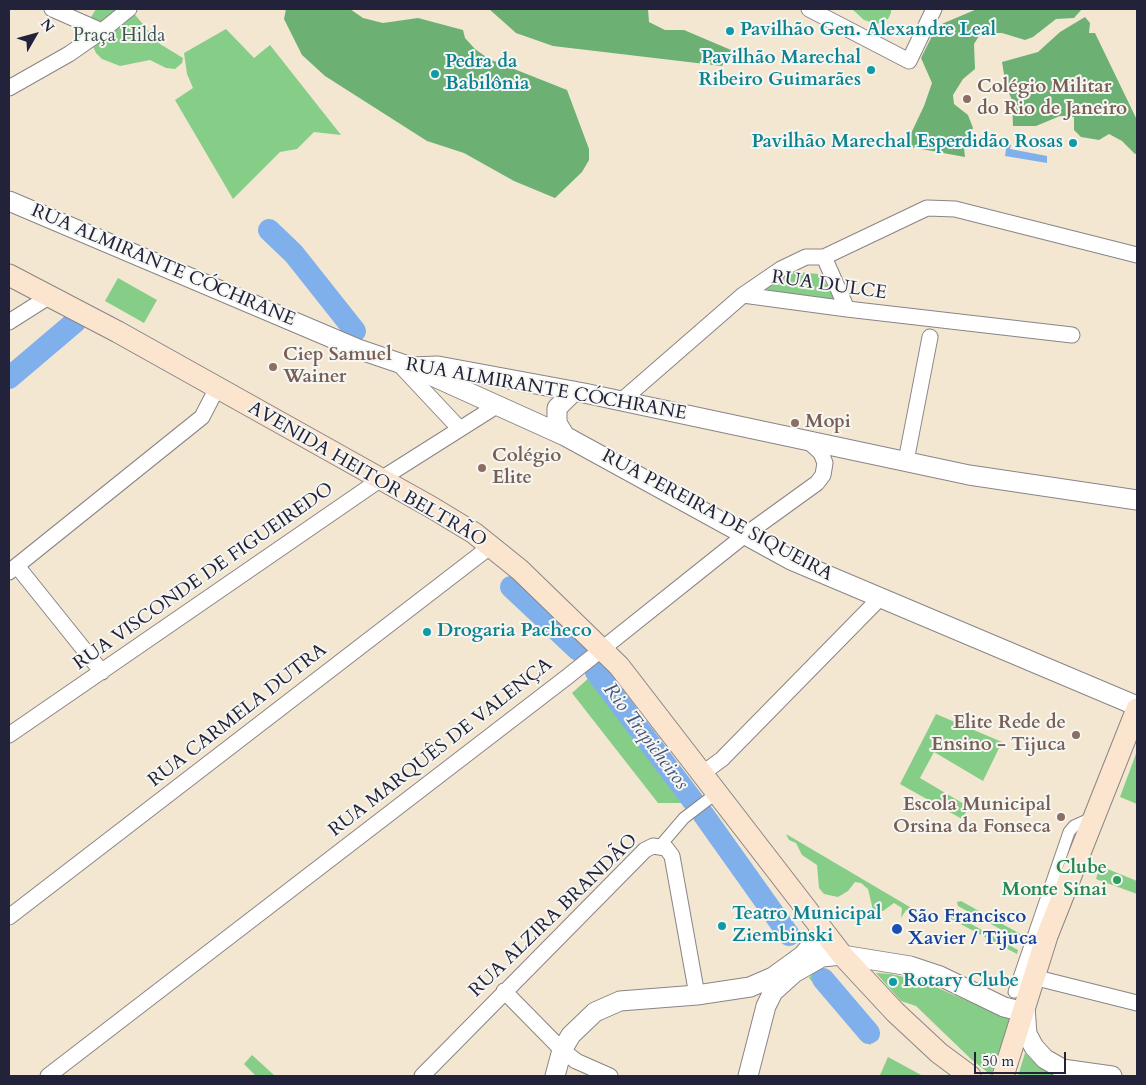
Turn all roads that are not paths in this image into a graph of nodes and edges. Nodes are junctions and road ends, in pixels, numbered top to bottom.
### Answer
1 (52, 9) edge
2 (128, 9) edge
3 (809, 9) edge
4 (934, 9) edge
5 (102, 31) junction
6 (9, 88) edge
7 (9, 201) edge
8 (1137, 254) edge
9 (824, 257) junction
10 (9, 275) edge
11 (743, 295) junction
12 (50, 296) junction
13 (847, 309) junction
14 (9, 322) edge
15 (1072, 335) dead end
16 (930, 337) dead end
17 (405, 365) junction
18 (217, 388) junction
19 (574, 391) junction
20 (620, 402) junction
21 (498, 404) junction
22 (459, 428) junction
23 (565, 436) junction
24 (807, 439) junction
25 (906, 461) junction
26 (381, 479) junction
27 (1137, 500) edge
28 (745, 535) junction
29 (491, 546) junction
30 (13, 569) edge
31 (880, 598) junction
32 (593, 656) junction
33 (102, 672) junction
34 (1137, 707) edge
35 (9, 735) edge
36 (704, 773) junction
37 (718, 792) junction
38 (1094, 817) junction
39 (660, 846) junction
40 (9, 917) edge
41 (819, 927) junction
42 (842, 955) junction
43 (1033, 977) junction
44 (750, 987) junction
45 (504, 991) junction
46 (697, 995) junction
47 (1019, 1000) junction
48 (1137, 1003) edge
49 (766, 1006) junction
50 (562, 1050) junction
51 (1068, 1073) edge
52 (48, 1076) edge
53 (422, 1076) edge
54 (555, 1076) edge
55 (610, 1076) edge
56 (748, 1076) edge
57 (970, 1076) edge
58 (1003, 1076) edge
59 (1112, 1076) edge

1 - 5 street
2 - 5 street
3 - 4 street
5 - 6 street
7 - 17 street, RUA ALMIRANTE CÓCHRANE
8 - 9 street
9 - 11 street
9 - 13 street
10 - 12 main road, AVENIDA HEITOR BELTRÃO
11 - 13 street, RUA DULCE
11 - 20 street, RUA DULCE
12 - 14 street
12 - 18 main road, AVENIDA HEITOR BELTRÃO
13 - 15 street, RUA DULCE
16 - 25 street
17 - 19 street, RUA ALMIRANTE CÓCHRANE
17 - 21 street, RUA PEREIRA DE SIQUEIRA
17 - 22 street
18 - 26 main road, AVENIDA HEITOR BELTRÃO
18 - 30 street
19 - 20 street, RUA ALMIRANTE CÓCHRANE
19 - 23 street
20 - 24 street, RUA ALMIRANTE CÓCHRANE
21 - 22 street, RUA VISCONDE DE FIGUEIREDO
21 - 23 street, RUA PEREIRA DE SIQUEIRA
22 - 26 street, RUA VISCONDE DE FIGUEIREDO
23 - 28 street, RUA PEREIRA DE SIQUEIRA
24 - 25 street, RUA ALMIRANTE CÓCHRANE
24 - 28 street, RUA MARQUÊS DE VALENÇA
25 - 27 street, RUA ALMIRANTE CÓCHRANE
26 - 29 main road, AVENIDA HEITOR BELTRÃO
26 - 33 street, RUA VISCONDE DE FIGUEIREDO
28 - 31 street, RUA PEREIRA DE SIQUEIRA
28 - 32 street, RUA MARQUÊS DE VALENÇA
29 - 32 main road, AVENIDA HEITOR BELTRÃO
29 - 40 street, RUA CARMELA DUTRA
30 - 33 street
31 - 34 street, RUA PEREIRA DE SIQUEIRA
31 - 36 street
32 - 36 main road, AVENIDA HEITOR BELTRÃO
32 - 52 street, RUA MARQUÊS DE VALENÇA
33 - 35 street, RUA VISCONDE DE FIGUEIREDO
34 - 38 main road
36 - 37 main road, AVENIDA HEITOR BELTRÃO
37 - 39 street, RUA ALZIRA BRANDÃO
37 - 41 main road, AVENIDA HEITOR BELTRÃO
38 - 43 main road
38 - 47 street
39 - 45 street, RUA ALZIRA BRANDÃO
39 - 46 street
41 - 42 main road, AVENIDA HEITOR BELTRÃO
41 - 44 street
42 - 47 street
42 - 49 street
42 - 57 main road, AVENIDA HEITOR BELTRÃO
43 - 47 main road
43 - 48 street
44 - 46 street
44 - 49 street
45 - 50 street
45 - 53 street, RUA ALZIRA BRANDÃO
46 - 50 street
47 - 51 street
47 - 58 main road
49 - 56 street
50 - 54 street
50 - 55 street
51 - 59 street

